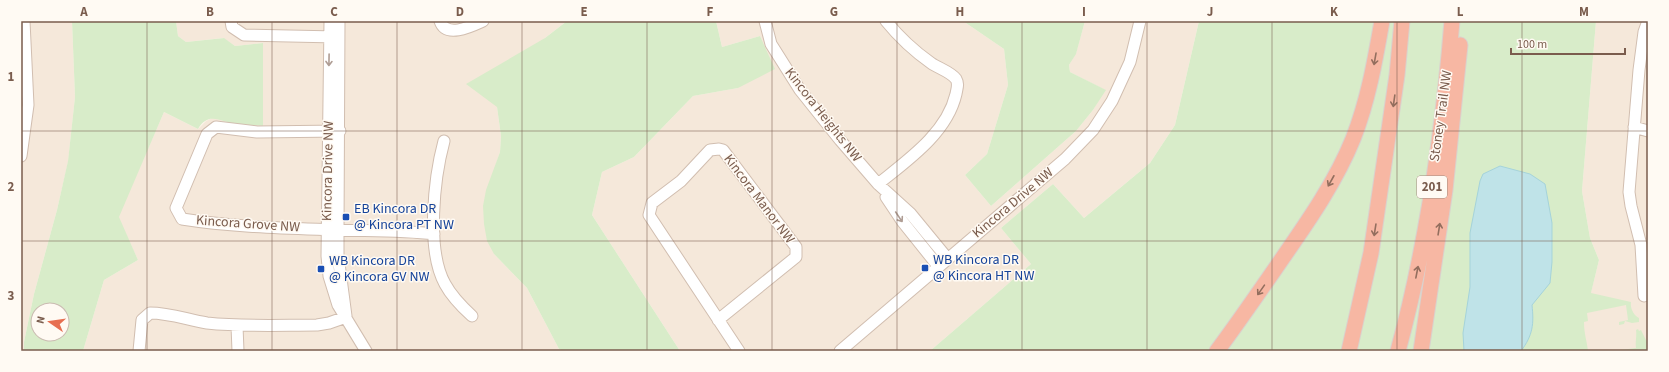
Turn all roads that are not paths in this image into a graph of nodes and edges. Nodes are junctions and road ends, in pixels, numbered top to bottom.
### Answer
1 (231, 21) edge
2 (330, 21) edge
3 (339, 21) edge
4 (440, 21) edge
5 (483, 21) edge
6 (765, 21) edge
7 (886, 21) edge
8 (1140, 21) edge
9 (1382, 21) edge
10 (1402, 21) edge
11 (1452, 21) edge
12 (1462, 21) edge
13 (1648, 21) edge
14 (24, 27) edge
15 (335, 37) junction
16 (1634, 127) junction
17 (1648, 130) edge
18 (334, 131) junction
19 (444, 141) dead end
20 (21, 156) edge
21 (878, 184) junction
22 (332, 230) junction
23 (434, 234) junction
24 (1645, 245) edge
25 (947, 258) junction
26 (938, 266) junction
27 (1644, 296) dead end
28 (1412, 300) junction
29 (472, 316) dead end
30 (346, 317) junction
31 (718, 320) junction
32 (238, 326) junction
33 (139, 351) edge
34 (238, 351) edge
35 (366, 351) edge
36 (739, 351) edge
37 (840, 351) edge
38 (1217, 351) edge
39 (1349, 351) edge
40 (1398, 351) edge
41 (1402, 351) edge
42 (1421, 351) edge

1 - 15 street
2 - 15 street, Kincora Drive NW
3 - 15 street, Kincora Drive NW
4 - 5 street
6 - 21 street, Kincora Heights NW
7 - 21 street
8 - 25 street, Kincora Drive NW
9 -> 38 highway
10 -> 39 highway
28 -> 11 highway, Stoney Trail NW / 201
42 -> 12 highway
13 - 16 street
14 - 20 street
15 - 18 street, Kincora Drive NW
16 - 17 street
16 - 24 street
18 - 22 street, Kincora Drive NW
18 - 22 street, Kincora Grove NW
19 - 23 street
21 - 25 street, Kincora Heights NW
21 -> 26 street, Kincora Heights NW
22 - 23 street
22 - 30 street, Kincora Drive NW
23 - 29 street
24 - 27 street
25 - 26 street, Kincora Drive NW
26 - 37 street, Kincora Drive NW
28 - 40 highway, Stoney Trail NW / 201
28 - 41 highway
30 - 32 street
30 - 35 street, Kincora Drive NW
31 - 31 street, Kincora Manor NW
31 - 36 street, Kincora Manor NW
32 - 33 street
32 - 34 street

